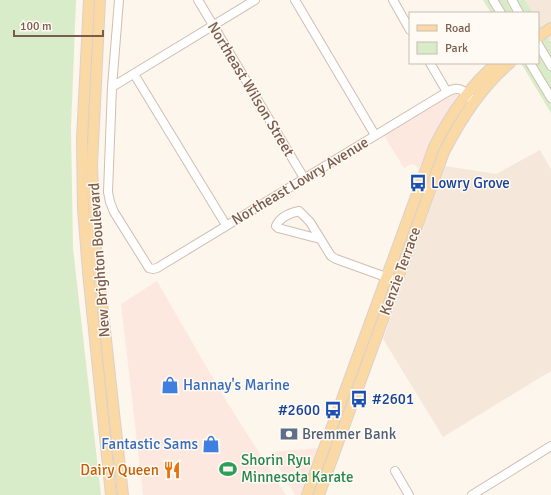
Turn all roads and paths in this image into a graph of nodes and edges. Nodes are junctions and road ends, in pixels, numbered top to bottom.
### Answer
1 (89, 0) edge
2 (100, 0) edge
3 (119, 0) edge
4 (198, 0) edge
5 (255, 0) edge
6 (295, 0) edge
7 (392, 0) edge
8 (493, 0) edge
9 (512, 0) edge
10 (500, 12) edge
11 (519, 12) edge
12 (213, 25) junction
13 (409, 28) edge
14 (551, 28) edge
15 (539, 36) edge
16 (539, 46) edge
17 (431, 64) edge
18 (496, 64) edge
19 (509, 64) edge
20 (531, 64) edge
21 (551, 66) edge
22 (134, 74) junction
23 (112, 87) junction
24 (450, 90) junction
25 (467, 93) junction
26 (551, 98) edge
27 (474, 102) junction
28 (375, 135) junction
29 (304, 178) junction
30 (226, 225) junction
31 (320, 239) junction
32 (153, 269) joint
33 (386, 277) junction
34 (397, 281) junction
35 (551, 446) edge
36 (395, 471) dead end
37 (111, 495) edge
38 (123, 495) edge
39 (307, 495) edge
40 (319, 495) edge
41 (410, 495) edge
42 (472, 495) edge

1 - 37 main road, New Brighton Boulevard
2 - 38 main road, New Brighton Boulevard
3 - 23 street, New Brighton Boulevard
4 - 12 street, Northeast Wilson Street
5 - 12 street
6 - 28 street
7 - 13 street
8 - 10 street
9 - 11 street
12 - 22 street
12 - 29 street, Northeast Wilson Street
14 - 15 main road
16 - 21 street
17 - 24 street
18 - 25 main road, Kenzie Terrace
19 - 27 main road, Kenzie Terrace
20 - 26 street
22 - 23 street
22 - 30 street
23 - 32 street, New Brighton Boulevard
24 - 25 street
24 - 28 street, Northeast Lowry Avenue
25 - 27 street
25 - 33 main road, Kenzie Terrace
27 - 34 main road, Kenzie Terrace
28 - 29 street, Northeast Lowry Avenue
29 - 30 street, Northeast Lowry Avenue
30 - 32 street, Northeast Lowry Avenue
31 - 31 street
31 - 33 street
33 - 34 street
33 - 39 main road, Kenzie Terrace
34 - 40 main road, Kenzie Terrace
35 - 42 street
36 - 41 street

